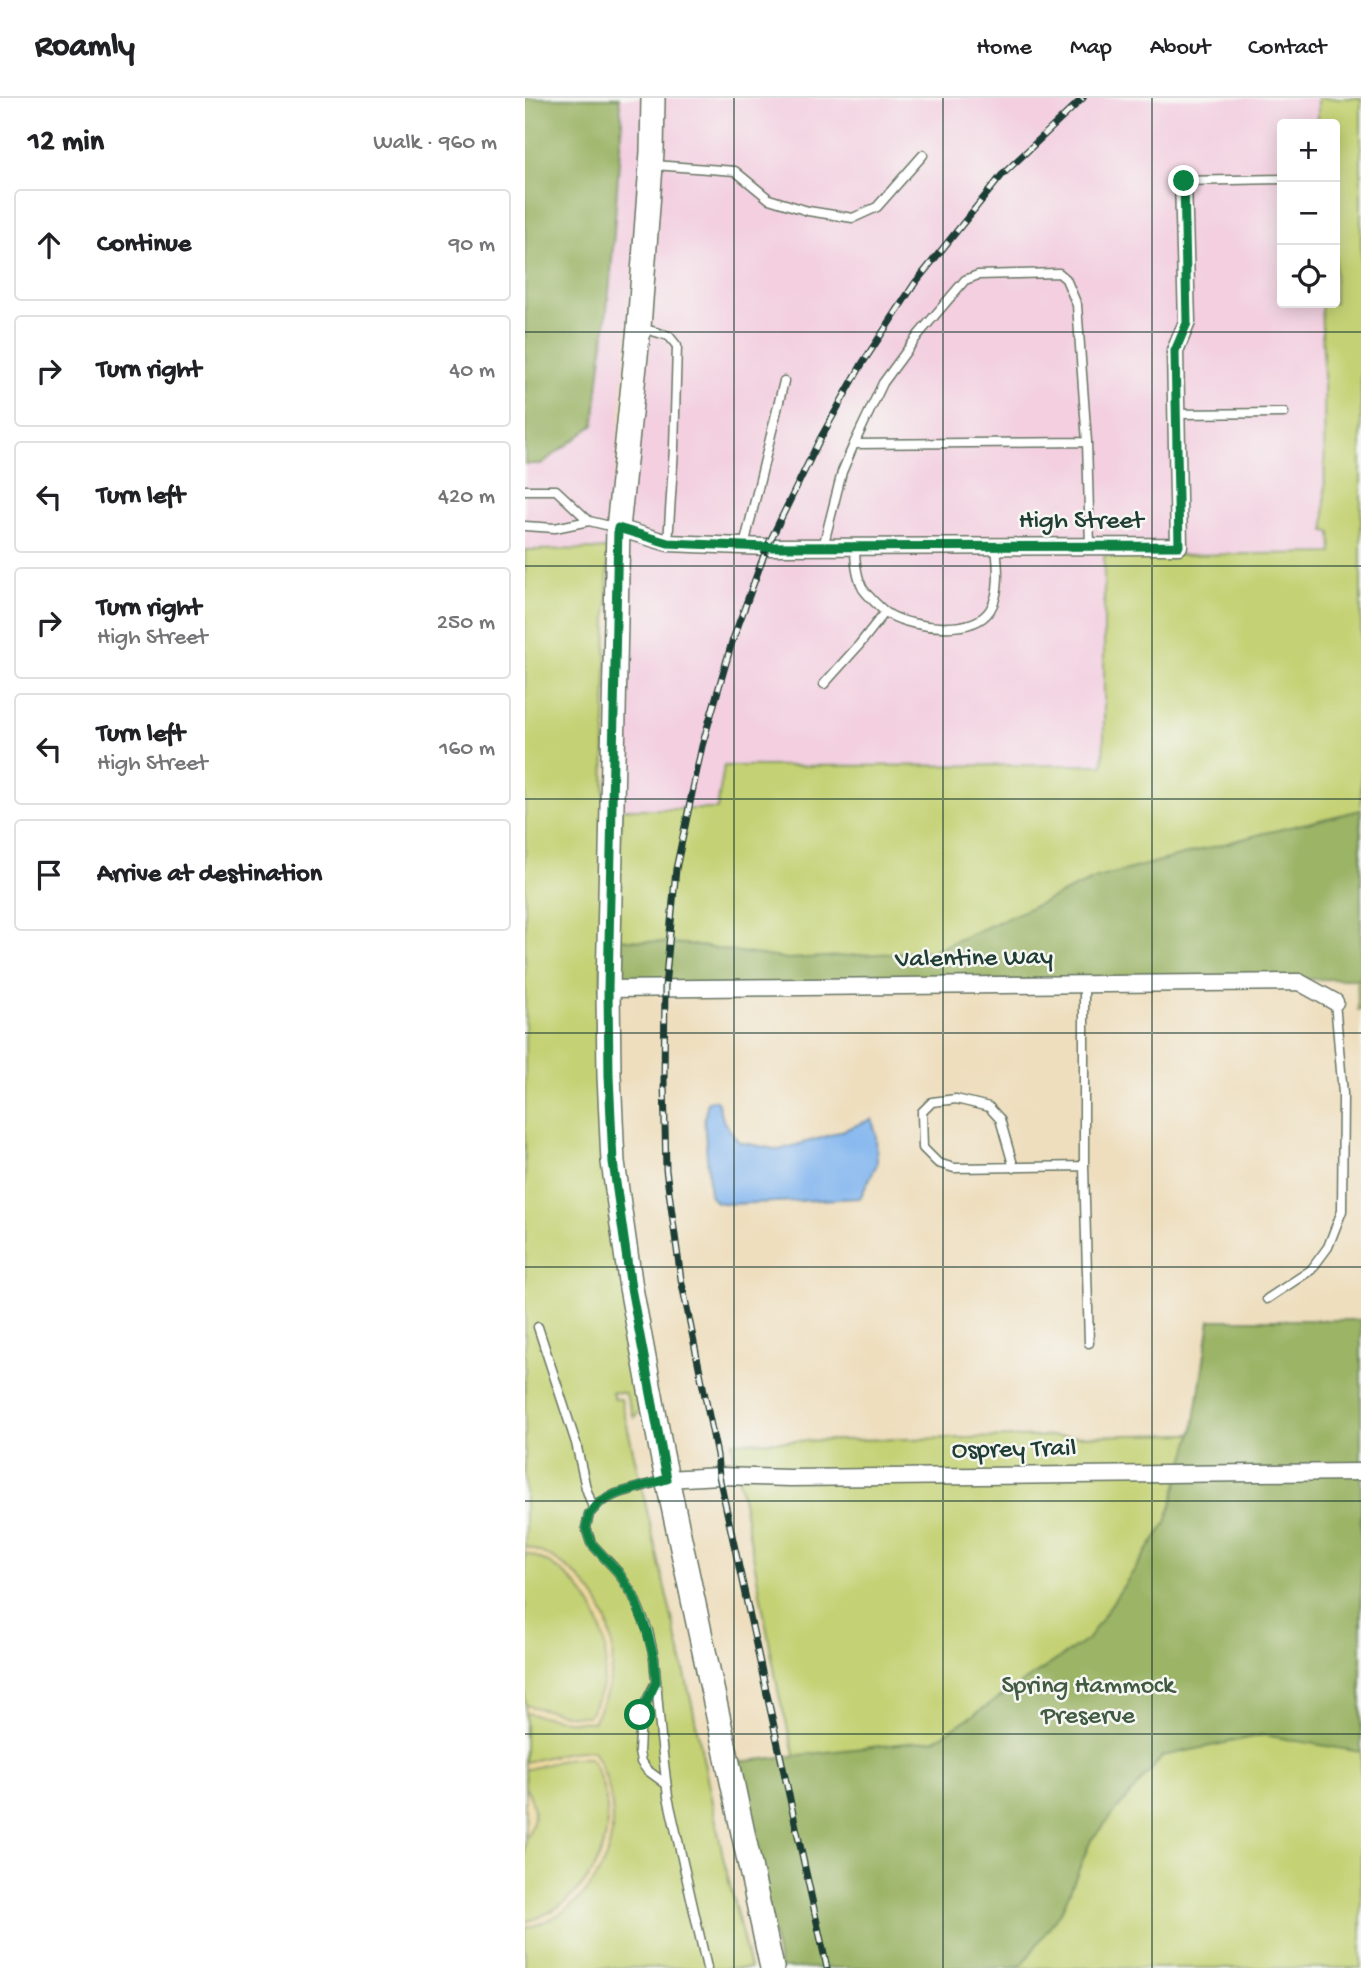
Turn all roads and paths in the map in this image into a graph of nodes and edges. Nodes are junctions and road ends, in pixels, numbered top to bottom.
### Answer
1 (653, 98) edge
2 (923, 155) dead end
3 (651, 165) junction
4 (1277, 178) edge
5 (1184, 181) joint
6 (639, 327) junction
7 (785, 381) dead end
8 (1285, 413) dead end
9 (1177, 414) junction
10 (1087, 442) junction
11 (854, 444) junction
12 (525, 491) edge
13 (589, 521) junction
14 (525, 526) edge
15 (618, 528) junction
16 (668, 543) junction
17 (744, 546) junction
18 (1090, 546) junction
19 (823, 547) junction
20 (855, 547) junction
21 (996, 547) junction
22 (885, 612) junction
23 (824, 684) dead end
24 (1084, 983) junction
25 (608, 989) junction
26 (1335, 1002) joint
27 (1084, 1166) junction
28 (1014, 1168) junction
29 (1267, 1299) dead end
30 (538, 1327) dead end
31 (1089, 1343) dead end
32 (1361, 1472) edge
33 (667, 1479) junction
34 (593, 1508) junction
35 (656, 1682) junction
36 (666, 1784) junction
37 (707, 1968) edge
38 (772, 1968) edge

1 - 3 main road
2 - 3 lane
3 - 6 main road
4 - 5 lane
5 - 9 street, High Street
6 - 15 main road
6 - 16 lane
7 - 17 lane
8 - 9 lane
9 - 18 street, High Street
10 - 11 lane
10 - 11 lane
10 - 18 lane
11 - 19 lane
12 - 13 lane
13 - 14 lane
13 - 15 lane
15 - 16 street, High Street
15 - 25 main road
16 - 17 street, High Street
17 - 19 street, High Street
18 - 21 street, High Street
19 - 20 street, High Street
20 - 21 street, High Street
20 - 22 lane
21 - 22 lane
22 - 23 lane
24 - 25 street, Valentine Way
24 - 26 street, Valentine Way
24 - 27 lane
25 - 33 main road
26 - 29 lane
27 - 28 lane
27 - 31 lane
28 - 28 lane
30 - 34 lane
32 - 33 street, Osprey Trail
33 - 34 lane
33 - 38 main road
34 - 35 lane
35 - 36 lane
35 - 36 lane
36 - 37 lane

